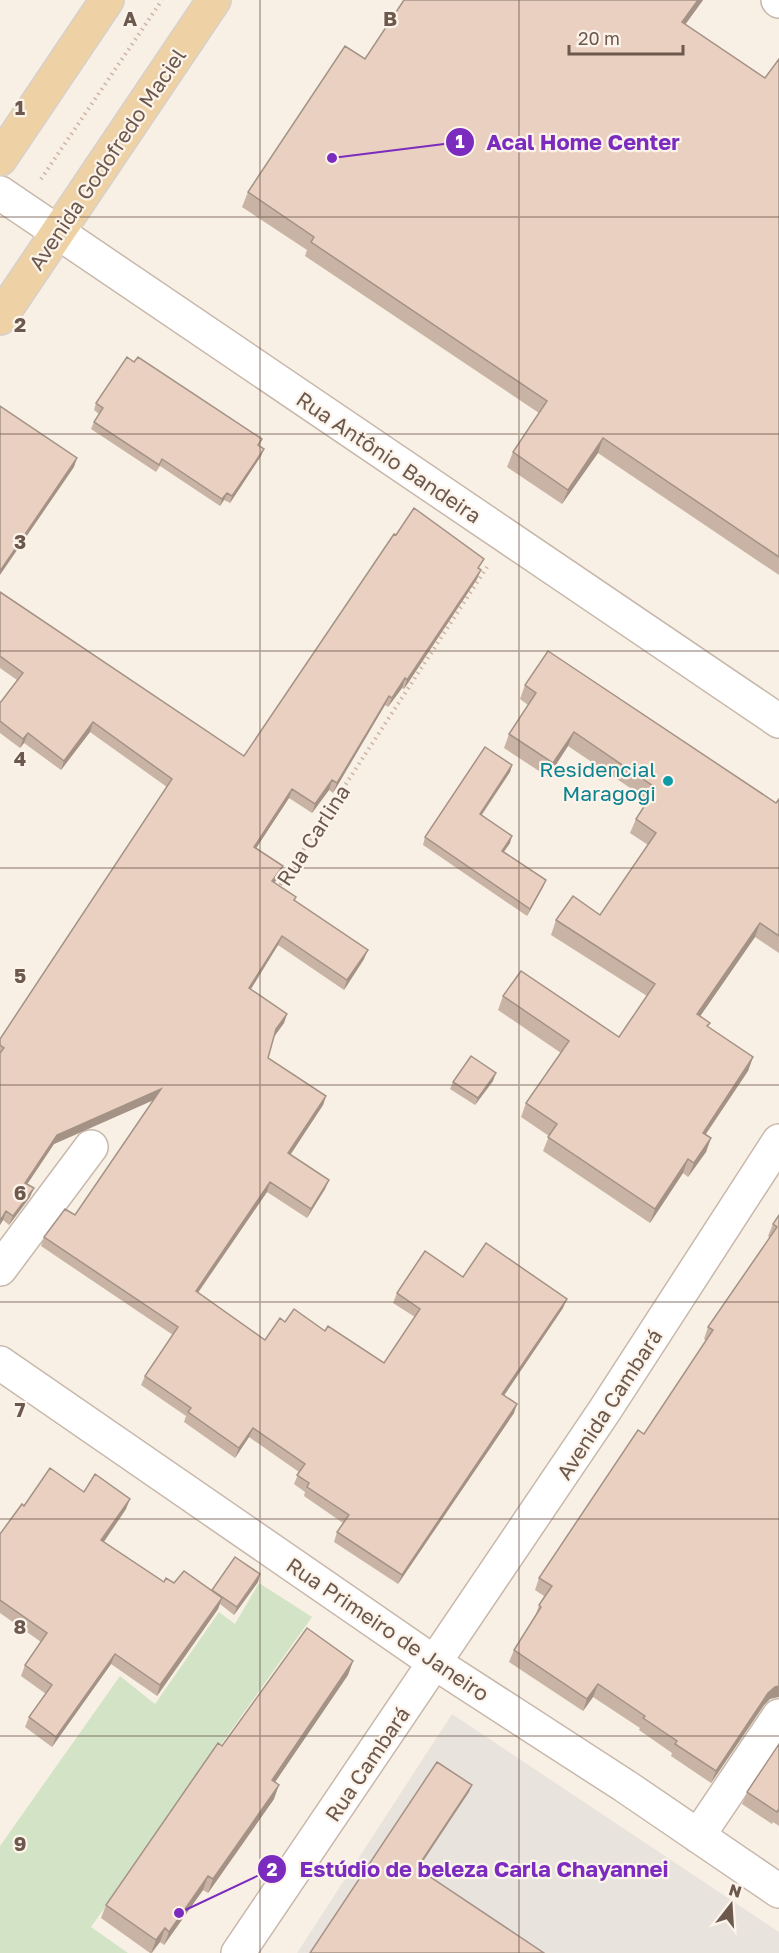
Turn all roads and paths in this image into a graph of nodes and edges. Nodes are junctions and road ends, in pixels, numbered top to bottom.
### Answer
1 (106, 0) edge
2 (162, 0) edge
3 (214, 0) edge
4 (0, 159) edge
5 (10, 200) edge
6 (57, 232) junction
7 (0, 318) edge
8 (507, 536) junction
9 (779, 721) edge
10 (273, 897) edge
11 (779, 1141) edge
12 (91, 1146) dead end
13 (0, 1269) edge
14 (0, 1363) edge
15 (435, 1663) junction
16 (779, 1716) edge
17 (699, 1836) junction
18 (779, 1891) edge
19 (238, 1953) edge

1 - 4 main road
2 - 5 path, Avenida Godofredo Maciel
3 - 6 main road, Avenida Godofredo Maciel
5 - 6 street, Rua Antônio Bandeira
6 - 7 main road, Avenida Godofredo Maciel
6 - 8 street, Rua Antônio Bandeira
8 - 9 street, Rua Antônio Bandeira
8 - 10 path, Rua Carlina
11 - 15 street, Avenida Cambará
12 - 13 street
14 - 15 street, Rua Primeiro de Janeiro
15 - 17 street, Rua Primeiro de Janeiro
15 - 19 street, Rua Cambará
16 - 17 street
17 - 18 street, Rua Primeiro de Janeiro

